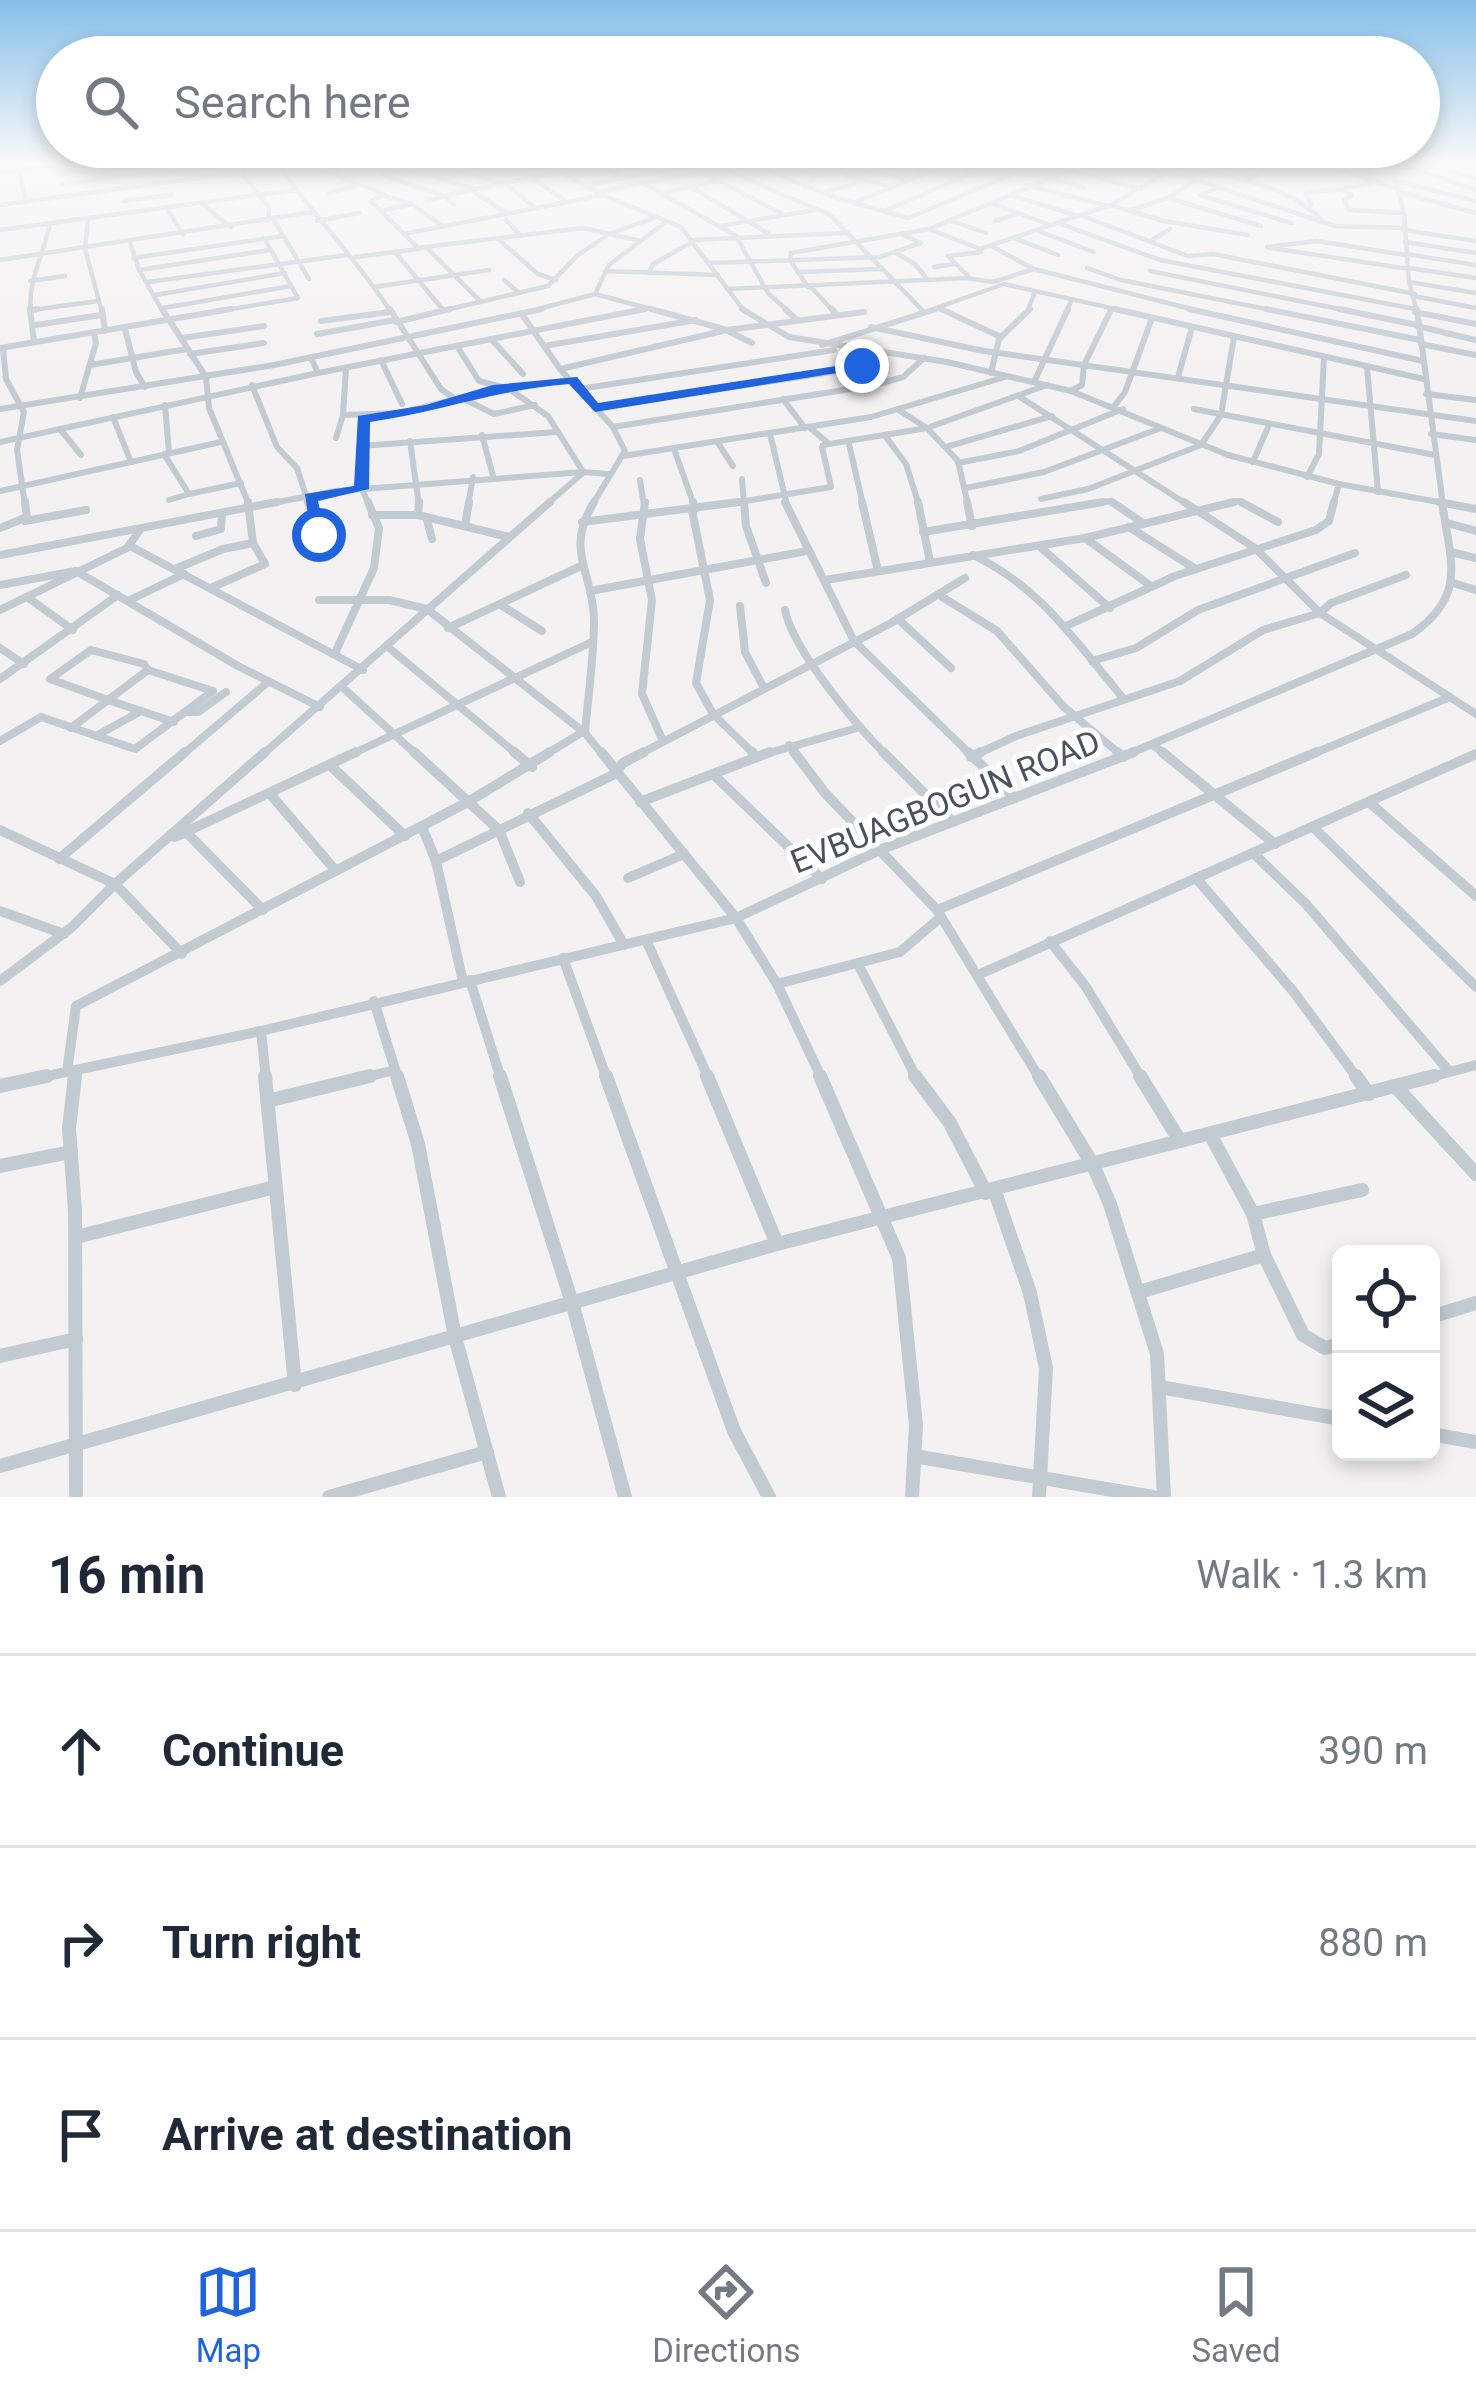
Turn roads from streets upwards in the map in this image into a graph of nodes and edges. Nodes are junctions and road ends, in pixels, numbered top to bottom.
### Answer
1 (48, 232) edge
2 (87, 232) edge
3 (133, 232) edge
4 (198, 232) edge
5 (280, 232) edge
6 (328, 232) edge
7 (414, 232) edge
8 (480, 232) edge
9 (518, 232) edge
10 (550, 232) edge
11 (600, 232) edge
12 (615, 232) edge
13 (653, 232) edge
14 (685, 232) edge
15 (729, 232) edge
16 (766, 232) edge
17 (880, 232) edge
18 (913, 232) edge
19 (936, 232) edge
20 (983, 232) edge
21 (1031, 232) edge
22 (1041, 232) edge
23 (1077, 232) edge
24 (1127, 232) edge
25 (1165, 232) edge
26 (1234, 232) edge
27 (1361, 232) edge
28 (1405, 232) edge
29 (847, 233) joint
30 (986, 233) dead end
31 (184, 234) joint
32 (404, 234) joint
33 (531, 234) junction
34 (609, 234) junction
35 (901, 234) junction
36 (520, 235) junction
37 (809, 235) junction
38 (1249, 235) dead end
39 (283, 236) junction
40 (736, 236) junction
41 (772, 236) junction
42 (884, 237) junction
43 (264, 238) junction
44 (497, 238) junction
45 (1014, 238) junction
46 (487, 239) junction
47 (693, 240) junction
48 (1152, 240) junction
49 (641, 241) junction
50 (1476, 241) edge
51 (134, 242) junction
52 (541, 242) dead end
53 (853, 242) junction
54 (1405, 242) junction
55 (991, 246) junction
56 (18, 248) dead end
57 (421, 248) junction
58 (819, 248) junction
59 (85, 249) junction
60 (980, 249) junction
61 (270, 250) junction
62 (395, 252) junction
63 (896, 253) junction
64 (1094, 253) dead end
65 (1476, 253) edge
66 (41, 255) junction
67 (1058, 255) dead end
68 (351, 256) junction
69 (870, 257) junction
70 (18, 258) junction
71 (133, 258) junction
72 (0, 260) edge
73 (790, 260) junction
74 (300, 262) junction
75 (752, 262) junction
76 (280, 263) junction
77 (710, 263) junction
78 (955, 264) junction
79 (1476, 265) edge
80 (934, 267) dead end
81 (1088, 268) dead end
82 (880, 269) junction
83 (1034, 269) junction
84 (139, 270) junction
85 (489, 270) dead end
86 (1150, 271) dead end
87 (605, 272) junction
88 (799, 272) junction
89 (285, 273) junction
90 (649, 273) junction
91 (1409, 273) junction
92 (452, 274) junction
93 (718, 275) junction
94 (65, 276) dead end
95 (1476, 278) edge
96 (309, 279) dead end
97 (415, 279) junction
98 (971, 279) junction
99 (504, 280) dead end
100 (556, 280) junction
101 (928, 280) junction
102 (30, 281) junction
103 (148, 282) junction
104 (891, 283) junction
105 (1004, 284) junction
106 (291, 286) junction
107 (374, 287) junction
108 (810, 287) junction
109 (766, 288) junction
110 (727, 289) junction
111 (1035, 292) junction
112 (520, 293) junction
113 (1476, 293) edge
114 (595, 294) junction
115 (155, 295) junction
116 (1414, 295) junction
117 (98, 301) junction
118 (1071, 301) junction
119 (479, 303) junction
120 (163, 308) junction
121 (651, 308) junction
122 (939, 308) junction
123 (1476, 308) edge
124 (32, 310) junction
125 (1111, 310) junction
126 (1414, 310) junction
127 (444, 311) junction
128 (922, 311) junction
129 (864, 312) dead end
130 (521, 313) junction
131 (101, 315) junction
132 (837, 315) junction
133 (394, 318) junction
134 (1152, 318) junction
135 (321, 320) dead end
136 (492, 320) junction
137 (696, 320) junction
138 (799, 321) junction
139 (172, 322) junction
140 (764, 323) junction
141 (1476, 324) edge
142 (36, 325) junction
143 (264, 326) dead end
144 (1417, 326) junction
145 (871, 327) junction
146 (1192, 328) junction
147 (125, 329) junction
148 (726, 330) junction
149 (533, 331) junction
150 (105, 332) junction
151 (94, 334) junction
152 (317, 334) dead end
153 (1001, 337) junction
154 (182, 338) junction
155 (409, 338) junction
156 (1234, 338) junction
157 (492, 340) junction
158 (1476, 340) edge
159 (34, 342) junction
160 (1421, 342) junction
161 (263, 343) dead end
162 (752, 343) dead end
163 (822, 345) junction
164 (457, 346) junction
165 (544, 346) junction
166 (2, 348) edge
167 (838, 348) junction
168 (879, 351) junction
169 (188, 352) junction
170 (996, 352) junction
171 (418, 353) junction
172 (1476, 355) edge
173 (1324, 357) junction
174 (136, 358) junction
175 (311, 358) junction
176 (924, 358) junction
177 (1040, 358) junction
178 (381, 360) junction
179 (1423, 361) junction
180 (90, 365) junction
181 (1084, 365) junction
182 (1367, 367) junction
183 (346, 369) junction
184 (560, 369) junction
185 (1131, 371) junction
186 (318, 373) junction
187 (991, 373) junction
188 (523, 374) dead end
189 (206, 376) junction
190 (1006, 376) junction
191 (1178, 377) junction
192 (1424, 379) junction
193 (1034, 382) junction
194 (575, 384) junction
195 (1226, 384) junction
196 (252, 385) junction
197 (1047, 385) junction
198 (145, 387) junction
199 (504, 387) junction
200 (1071, 391) junction
201 (682, 394) junction
202 (1426, 394) junction
203 (208, 395) junction
204 (92, 396) junction
205 (1020, 397) junction
206 (80, 398) junction
207 (1320, 398) junction
208 (458, 399) junction
209 (783, 399) junction
210 (1476, 400) edge
211 (402, 404) dead end
212 (1367, 404) junction
213 (165, 405) junction
214 (535, 405) junction
215 (21, 407) junction
216 (1119, 407) junction
217 (595, 408) junction
218 (0, 410) edge
219 (1194, 410) dead end
220 (900, 411) junction
221 (697, 412) junction
222 (408, 413) junction
223 (343, 415) junction
224 (1221, 415) junction
225 (1428, 415) junction
226 (1052, 416) junction
227 (113, 417) junction
228 (871, 417) junction
229 (363, 418) junction
230 (98, 420) junction
231 (1476, 421) edge
232 (1269, 424) junction
233 (412, 426) dead end
234 (613, 427) junction
235 (807, 428) junction
236 (927, 428) junction
237 (1163, 428) junction
238 (60, 429) junction
239 (1071, 429) junction
240 (556, 432) junction
241 (770, 434) junction
242 (1318, 434) junction
243 (1431, 434) junction
244 (482, 435) junction
245 (891, 435) junction
246 (336, 438) dead end
247 (14, 439) junction
248 (1476, 440) edge
249 (410, 441) junction
250 (0, 442) edge
251 (221, 442) junction
252 (718, 443) junction
253 (1371, 443) junction
254 (849, 444) junction
255 (823, 445) junction
256 (1202, 445) junction
257 (360, 446) junction
258 (946, 446) junction
259 (1102, 448) junction
260 (674, 449) junction
261 (166, 454) junction
262 (81, 455) dead end
263 (1435, 455) junction
264 (623, 456) junction
265 (130, 462) junction
266 (1253, 462) junction
267 (958, 464) junction
268 (733, 466) dead end
269 (1139, 470) junction
270 (583, 471) junction
271 (608, 474) junction
272 (493, 476) junction
273 (472, 477) junction
274 (1306, 477) junction
275 (742, 479) dead end
276 (640, 480) dead end
277 (242, 483) junction
278 (415, 483) junction
279 (1339, 484) junction
280 (25, 485) junction
281 (966, 488) junction
282 (362, 489) junction
283 (1090, 489) junction
284 (0, 491) edge
285 (1378, 492) junction
286 (189, 494) junction
287 (782, 496) junction
288 (310, 497) junction
289 (169, 500) dead end
290 (1040, 500) dead end
291 (743, 501) junction
292 (1109, 501) junction
293 (1443, 503) junction
294 (250, 508) junction
295 (1476, 509) edge
296 (86, 510) dead end
297 (693, 510) junction
298 (1202, 511) junction
299 (222, 514) junction
300 (372, 515) junction
301 (642, 517) junction
302 (422, 518) junction
303 (25, 521) junction
304 (582, 522) junction
305 (1278, 522) dead end
306 (1143, 523) junction
307 (1446, 523) junction
308 (466, 526) junction
309 (972, 526) junction
310 (1129, 527) junction
311 (0, 528) edge
312 (140, 530) junction
313 (1476, 531) edge
314 (923, 532) junction
315 (319, 535) dead end
316 (196, 536) dead end
317 (432, 538) dead end
318 (509, 538) junction
319 (1085, 538) junction
320 (253, 544) junction
321 (130, 546) junction
322 (1039, 546) junction
323 (1255, 548) junction
324 (807, 551) junction
325 (1451, 552) junction
326 (1355, 553) dead end
327 (0, 555) edge
328 (973, 555) junction
329 (757, 558) junction
330 (1476, 558) edge
331 (930, 562) junction
332 (581, 566) junction
333 (703, 568) junction
334 (1194, 568) junction
335 (76, 571) junction
336 (878, 571) junction
337 (179, 572) junction
338 (1406, 575) dead end
339 (965, 578) dead end
340 (1284, 579) junction
341 (649, 580) junction
342 (825, 580) junction
343 (766, 583) dead end
344 (1453, 583) junction
345 (0, 585) edge
346 (213, 586) junction
347 (1151, 586) junction
348 (1476, 590) edge
349 (590, 591) junction
350 (939, 595) junction
351 (118, 596) junction
352 (27, 597) junction
353 (130, 600) junction
354 (319, 601) dead end
355 (358, 601) junction
356 (501, 605) junction
357 (740, 606) dead end
358 (1110, 608) junction
359 (427, 609) junction
360 (0, 610) edge
361 (785, 610) dead end
362 (1320, 613) junction
363 (898, 620) junction
364 (1066, 626) junction
365 (448, 628) junction
366 (73, 630) junction
367 (542, 631) dead end
368 (854, 641) junction
369 (592, 642) junction
370 (388, 647) junction
371 (0, 648) edge
372 (1376, 650) junction
373 (335, 653) junction
374 (1092, 661) junction
375 (812, 663) junction
376 (24, 664) junction
377 (951, 668) dead end
378 (148, 670) junction
379 (363, 670) junction
380 (0, 679) edge
381 (518, 679) junction
382 (268, 682) junction
383 (343, 687) junction
384 (764, 688) junction
385 (226, 692) dead end
386 (1450, 697) junction
387 (1124, 698) junction
388 (108, 700) junction
389 (461, 706) junction
390 (320, 707) junction
391 (141, 711) junction
392 (187, 712) junction
393 (713, 714) junction
394 (1476, 714) edge
395 (1075, 716) junction
396 (174, 722) junction
397 (71, 728) junction
398 (857, 728) junction
399 (583, 733) junction
400 (398, 735) junction
401 (96, 736) junction
402 (0, 741) edge
403 (663, 741) junction
404 (789, 745) junction
405 (1153, 745) junction
406 (1476, 754) edge
407 (757, 757) junction
408 (971, 757) junction
409 (1123, 757) junction
410 (332, 766) junction
411 (532, 767) junction
412 (615, 773) junction
413 (713, 774) junction
414 (271, 795) junction
415 (1215, 795) junction
416 (1015, 799) junction
417 (469, 802) junction
418 (640, 802) junction
419 (1370, 803) junction
420 (528, 813) junction
421 (952, 822) junction
422 (422, 827) junction
423 (1314, 828) junction
424 (0, 830) edge
425 (499, 830) junction
426 (188, 834) junction
427 (404, 836) junction
428 (170, 838) junction
429 (1275, 844) junction
430 (882, 849) junction
431 (1253, 853) junction
432 (684, 854) junction
433 (59, 859) junction
434 (436, 861) junction
435 (335, 871) junction
436 (628, 878) dead end
437 (1196, 878) junction
438 (822, 879) junction
439 (520, 882) dead end
440 (115, 884) junction
441 (1476, 896) edge
442 (262, 910) junction
443 (0, 911) edge
444 (939, 913) junction
445 (736, 917) junction
446 (64, 934) junction
447 (646, 940) junction
448 (1050, 941) junction
449 (624, 945) junction
450 (182, 954) junction
451 (563, 958) junction
452 (858, 964) junction
453 (980, 974) junction
454 (0, 981) edge
455 (466, 981) junction
456 (1474, 983) edge
457 (777, 984) junction
458 (374, 1001) junction
459 (261, 1030) junction
460 (1474, 1067) edge
461 (395, 1070) junction
462 (1448, 1070) junction
463 (71, 1071) junction
464 (0, 1086) edge
465 (1396, 1087) junction
466 (1369, 1094) junction
467 (267, 1101) junction
468 (1210, 1134) junction
469 (1180, 1141) junction
470 (71, 1152) junction
471 (1093, 1165) junction
472 (0, 1166) edge
473 (1476, 1174) edge
474 (275, 1187) junction
475 (1362, 1190) dead end
476 (991, 1192) junction
477 (1252, 1214) junction
478 (885, 1220) junction
479 (76, 1237) junction
480 (777, 1244) junction
481 (1264, 1255) junction
482 (676, 1275) junction
483 (1139, 1292) junction
484 (1476, 1303) edge
485 (573, 1306) junction
486 (1440, 1314) edge
487 (455, 1336) junction
488 (76, 1339) junction
489 (1332, 1346) edge
490 (0, 1356) edge
491 (296, 1385) junction
492 (1160, 1388) junction
493 (1332, 1417) edge
494 (1440, 1436) edge
495 (1476, 1442) edge
496 (75, 1445) junction
497 (487, 1452) junction
498 (914, 1456) junction
499 (0, 1466) edge
500 (1040, 1476) junction
501 (76, 1497) edge
502 (329, 1497) edge
503 (499, 1497) edge
504 (625, 1497) edge
505 (769, 1497) edge
506 (912, 1497) edge
507 (1039, 1497) edge
508 (1153, 1497) edge
509 (1164, 1497) edge

1 - 66 street
2 - 59 street
3 - 51 street
4 - 31 street
5 - 39 street
6 - 68 street
7 - 32 street
8 - 46 street
9 - 36 street
10 - 33 street
11 - 34 street
12 - 34 street
13 - 49 street
14 - 47 street
15 - 40 street
16 - 41 street
17 - 42 street
18 - 35 street
19 - 60 street
20 - 30 street
21 - 45 street
22 - 64 street
23 - 126 street
24 - 48 street
25 - 48 street
26 - 38 street
27 - 54 street
28 - 54 street
29 - 37 street
29 - 53 street
31 - 51 street
32 - 57 street
33 - 36 street
33 - 52 street
34 - 49 street
34 - 100 street
35 - 42 street
35 - 63 street
36 - 44 street
37 - 41 street
37 - 58 street
39 - 43 street
39 - 74 street
40 - 41 street
40 - 47 street
40 - 75 street
42 - 53 street
43 - 61 street
43 - 71 street
44 - 46 street
44 - 100 street
45 - 55 street
45 - 67 street
46 - 57 street
47 - 77 street
47 - 90 street
48 - 116 street
49 - 87 street
50 - 54 street
51 - 59 street
51 - 71 street
53 - 58 street
53 - 69 street
54 - 65 street
54 - 79 street
54 - 91 street
54 - 91 street
55 - 60 street
55 - 83 street
56 - 70 street
57 - 62 street
57 - 92 street
58 - 73 street
59 - 66 street
59 - 117 street
60 - 78 street
61 - 76 street
61 - 84 street
62 - 68 street
62 - 97 street
63 - 69 street
63 - 101 street
66 - 70 street
66 - 102 street
68 - 74 street
68 - 107 street
69 - 73 street
69 - 82 street
70 - 72 street
71 - 84 street
73 - 75 street
73 - 88 street
74 - 76 street
74 - 96 street
75 - 77 street
75 - 109 street
76 - 89 street
76 - 103 street
77 - 93 street
78 - 80 street
78 - 98 street
81 - 160 street
82 - 88 street
82 - 104 street
83 - 105 street
83 - 179 street
84 - 103 street
85 - 92 street
86 - 144 street
87 - 90 street
87 - 114 street
88 - 108 street
89 - 106 street
89 - 115 street
90 - 93 street
91 - 95 street
91 - 113 street
91 - 116 street
92 - 97 street
92 - 119 street
93 - 110 street
94 - 102 street
97 - 107 street
97 - 127 street
98 - 101 street
98 - 105 street
99 - 112 street
100 - 112 street
101 - 104 street
102 - 124 street
103 - 115 street
104 - 108 street
104 - 128 street
105 - 111 street
105 - 122 street
106 - 120 street
106 - 139 street
107 - 133 street
108 - 109 street
108 - 132 street
109 - 110 street
109 - 138 street
110 - 140 street
111 - 118 street
111 - 153 street
112 - 119 street
114 - 121 street
114 - 130 street
115 - 120 street
116 - 123 street
116 - 126 street
117 - 124 street
117 - 131 street
118 - 125 street
118 - 177 street
119 - 127 street
119 - 136 street
120 - 139 street
121 - 137 street
121 - 149 street
122 - 128 street
122 - 153 street
124 - 142 street
125 - 134 street
125 - 181 street
126 - 141 street
126 - 144 street
127 - 133 street
128 - 145 street
129 - 132 street
130 - 136 street
130 - 149 street
131 - 142 street
131 - 150 street
132 - 138 street
133 - 135 street
133 - 152 street
133 - 155 street
134 - 146 street
134 - 185 street
136 - 155 street
137 - 148 street
137 - 165 street
138 - 140 street
139 - 147 street
139 - 154 street
140 - 148 street
140 - 163 street
142 - 159 street
143 - 154 street
144 - 158 street
144 - 160 street
145 - 163 street
145 - 170 street
146 - 156 street
146 - 191 street
147 - 150 street
147 - 174 street
148 - 162 street
148 - 184 street
149 - 157 street
149 - 165 street
150 - 151 street
151 - 159 street
151 - 180 street
153 - 170 street
154 - 169 street
155 - 171 street
155 - 175 street
156 - 173 street
156 - 195 street
157 - 164 street
157 - 188 street
159 - 166 street
160 - 172 street
160 - 179 street
161 - 169 street
163 - 167 street
164 - 171 street
164 - 199 street
165 - 184 street
166 - 215 street
167 - 168 street
167 - 194 street
168 - 176 street
168 - 201 street
169 - 174 street
169 - 189 street
170 - 177 street
170 - 187 street
171 - 178 street
171 - 208 street
173 - 182 street
173 - 207 street
174 - 180 street
174 - 198 street
175 - 186 street
175 - 189 street
176 - 187 street
176 - 209 street
177 - 181 street
177 - 193 street
178 - 183 street
178 - 211 street
179 - 192 street
180 - 206 street
181 - 185 street
181 - 200 street
182 - 192 street
182 - 212 street
183 - 186 street
183 - 223 street
184 - 194 street
185 - 191 street
185 - 216 street
186 - 196 street
187 - 190 street
189 - 198 street
189 - 203 street
190 - 193 street
190 - 220 street
191 - 195 street
192 - 202 street
193 - 197 street
194 - 199 street
194 - 217 street
195 - 207 street
195 - 224 street
196 - 203 street
196 - 288 street
197 - 200 street
197 - 205 street
198 - 204 street
199 - 208 street
199 - 214 street
200 - 216 street
201 - 217 street
201 - 221 street
202 - 210 street
202 - 225 street
203 - 213 street
203 - 251 street
204 - 206 street
204 - 230 street
205 - 226 street
205 - 236 street
206 - 215 street
207 - 212 street
207 - 242 street
208 - 214 street
208 - 222 street
209 - 221 street
209 - 235 street
212 - 225 street
212 - 253 street
213 - 227 street
213 - 261 street
214 - 240 street
215 - 218 street
215 - 247 street
216 - 237 street
216 - 239 street
217 - 234 street
219 - 224 street
220 - 228 street
220 - 236 street
221 - 234 street
222 - 229 street
222 - 233 street
223 - 229 street
223 - 246 street
224 - 232 street
224 - 256 street
225 - 231 street
225 - 243 street
226 - 239 street
226 - 258 street
227 - 230 street
227 - 265 street
228 - 235 street
228 - 245 street
229 - 257 street
230 - 238 street
232 - 242 street
232 - 266 street
234 - 264 street
235 - 241 street
235 - 255 street
236 - 245 street
236 - 258 street
237 - 256 street
237 - 259 street
238 - 247 street
238 - 262 street
239 - 259 street
239 - 267 street
240 - 244 street
240 - 270 street
241 - 252 street
241 - 287 street
242 - 253 street
242 - 274 street
243 - 248 street
243 - 263 street
244 - 249 street
244 - 272 street
245 - 254 street
245 - 314 street
247 - 250 street
247 - 280 street
249 - 257 street
249 - 278 street
251 - 261 street
251 - 277 street
252 - 260 street
252 - 268 street
253 - 263 street
253 - 285 street
254 - 255 street
254 - 336 street
255 - 287 street
256 - 266 street
256 - 269 street
257 - 282 street
258 - 267 street
259 - 269 street
259 - 281 street
260 - 264 street
260 - 297 street
261 - 265 street
261 - 286 street
263 - 293 street
264 - 271 street
265 - 280 street
266 - 274 street
267 - 281 street
269 - 283 street
269 - 298 street
270 - 271 street
270 - 272 street
270 - 318 street
271 - 304 street
272 - 273 street
273 - 278 street
273 - 308 street
274 - 279 street
275 - 291 street
276 - 301 street
277 - 286 street
277 - 294 street
278 - 282 street
278 - 302 street
279 - 285 street
279 - 323 street
280 - 284 street
280 - 303 street
281 - 309 street
282 - 288 street
282 - 300 street
283 - 290 street
283 - 292 street
285 - 293 street
286 - 289 street
287 - 291 street
287 - 324 street
288 - 294 street
288 - 315 street
291 - 297 street
291 - 329 street
292 - 306 street
292 - 309 street
293 - 295 street
293 - 307 street
294 - 299 street
294 - 320 street
296 - 303 street
297 - 301 street
297 - 333 street
298 - 305 street
298 - 306 street
298 - 323 street
299 - 312 street
299 - 316 street
300 - 302 street
300 - 355 street
301 - 304 street
301 - 341 street
302 - 308 street
302 - 317 street
303 - 311 street
304 - 332 street
306 - 310 street
307 - 313 street
307 - 325 street
308 - 318 street
309 - 314 street
310 - 319 street
310 - 334 street
312 - 321 street
312 - 327 street
314 - 331 street
318 - 359 street
319 - 322 street
319 - 347 street
320 - 337 street
320 - 346 street
321 - 335 street
321 - 337 street
322 - 328 street
322 - 358 street
323 - 334 street
323 - 340 street
324 - 329 street
324 - 342 street
325 - 330 street
325 - 344 street
326 - 340 street
328 - 331 street
328 - 364 street
329 - 333 street
329 - 343 street
331 - 336 street
332 - 349 street
332 - 356 street
333 - 341 street
333 - 393 street
334 - 347 street
335 - 345 street
335 - 351 street
335 - 352 street
336 - 342 street
337 - 346 street
337 - 353 street
338 - 362 street
339 - 350 street
340 - 362 street
340 - 374 street
341 - 349 street
341 - 403 street
342 - 368 street
344 - 348 street
344 - 372 street, EVBUAGBOGUN ROAD
346 - 373 street
347 - 358 street
349 - 369 street
350 - 363 street
350 - 395 street
351 - 353 street
351 - 366 street
352 - 360 street
352 - 366 street
353 - 382 street
354 - 355 street
355 - 359 street
355 - 373 street
356 - 365 street
356 - 367 street
357 - 384 street
358 - 364 street
359 - 365 street
359 - 370 street
361 - 375 street
362 - 372 street
362 - 387 street
363 - 368 street
363 - 377 street
364 - 374 street
365 - 381 street
366 - 376 street
368 - 375 street
368 - 408 street
369 - 381 street
369 - 399 street
370 - 379 street
370 - 389 street
371 - 376 street
372 - 386 street
372 - 405 street, EVBUAGBOGUN ROAD
373 - 379 street
374 - 387 street
375 - 384 street
375 - 398 street
376 - 380 street
378 - 388 street
378 - 388 street
378 - 392 street
379 - 383 street
381 - 389 street
381 - 399 street
382 - 390 street
382 - 433 street
383 - 390 street
383 - 400 street
384 - 393 street
385 - 392 street
386 - 394 street
386 - 415 street
387 - 395 street
388 - 391 street
388 - 397 street
389 - 400 street
389 - 411 street
390 - 428 street
391 - 396 street
391 - 401 street
392 - 396 street
393 - 403 street
393 - 407 street
395 - 408 street
395 - 409 street
396 - 401 street
397 - 401 street
397 - 402 street
398 - 404 street
398 - 421 street
399 - 411 street
399 - 412 street
400 - 410 street
400 - 417 street
403 - 412 street
404 - 407 street
404 - 430 street
405 - 409 street, EVBUAGBOGUN ROAD
405 - 415 street
406 - 419 street
407 - 413 street
408 - 416 street
409 - 416 street, EVBUAGBOGUN ROAD
410 - 414 street
410 - 427 street
411 - 417 street
412 - 418 street
412 - 420 street
413 - 418 street
413 - 438 street
414 - 426 street
414 - 435 street
415 - 429 street
415 - 444 street
416 - 421 street, EVBUAGBOGUN ROAD
417 - 422 street
417 - 425 street
418 - 432 street
419 - 423 street
419 - 441 street
420 - 425 street
420 - 449 street
421 - 430 street, EVBUAGBOGUN ROAD
422 - 427 street
422 - 434 street
423 - 429 street
423 - 456 street
424 - 433 street
425 - 434 street
425 - 439 street
426 - 428 street
426 - 442 street
427 - 435 street
428 - 440 street
429 - 431 street
430 - 438 street, EVBUAGBOGUN ROAD
430 - 444 street
431 - 437 street
431 - 462 street
432 - 436 street
432 - 445 street
433 - 440 street
434 - 455 street
435 - 442 street
437 - 448 street
437 - 466 street
438 - 445 street, EVBUAGBOGUN ROAD
440 - 446 street
440 - 450 street
442 - 450 street
443 - 446 street
444 - 452 street
444 - 453 street
445 - 447 street, EVBUAGBOGUN ROAD
445 - 457 street
446 - 454 street
447 - 449 street, EVBUAGBOGUN ROAD
447 - 480 street
448 - 453 street
448 - 469 street
449 - 451 street, EVBUAGBOGUN ROAD
450 - 463 street
451 - 455 street, EVBUAGBOGUN ROAD
451 - 482 street
452 - 457 street
452 - 476 street
453 - 471 street
455 - 458 street, EVBUAGBOGUN ROAD
455 - 485 street
457 - 478 street
458 - 459 street, EVBUAGBOGUN ROAD
458 - 461 street
459 - 463 street, EVBUAGBOGUN ROAD
459 - 467 street
460 - 462 street
461 - 467 street
461 - 487 street
462 - 465 street
463 - 464 street, EVBUAGBOGUN ROAD
463 - 470 street
465 - 466 street
465 - 473 street
466 - 468 street
467 - 474 street
468 - 469 street
468 - 477 street
469 - 471 street
470 - 472 street
470 - 479 street
471 - 476 street
471 - 483 street
474 - 479 street
474 - 491 street
475 - 477 street
476 - 478 street
476 - 500 street
477 - 481 street
478 - 480 street
478 - 498 street
479 - 488 street
480 - 482 street
481 - 483 street
481 - 489 street
482 - 485 street
482 - 505 street
483 - 492 street
484 - 486 street
485 - 487 street
485 - 504 street
487 - 491 street
487 - 497 street
488 - 490 street
488 - 496 street
491 - 496 street
492 - 493 street
492 - 509 street
494 - 495 street
496 - 499 street
496 - 501 street
497 - 502 street
497 - 503 street
498 - 500 street
498 - 506 street
500 - 507 street
500 - 508 street

